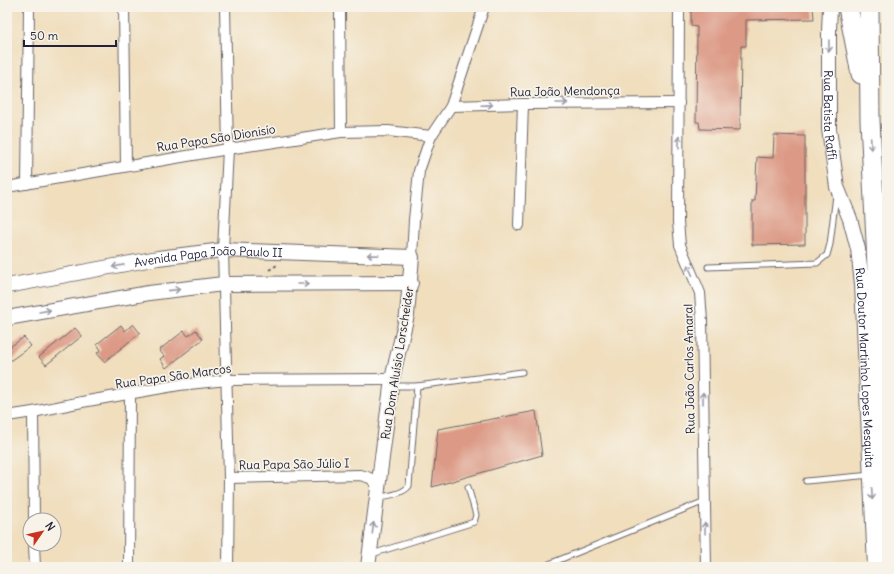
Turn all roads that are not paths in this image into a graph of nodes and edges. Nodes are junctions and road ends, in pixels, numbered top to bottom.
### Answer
1 (28, 7) edge
2 (124, 7) edge
3 (225, 7) edge
4 (340, 7) edge
5 (484, 7) edge
6 (679, 7) edge
7 (830, 7) edge
8 (848, 7) edge
9 (869, 7) edge
10 (679, 103) junction
11 (522, 104) junction
12 (451, 106) junction
13 (870, 120) junction
14 (341, 132) junction
15 (431, 136) junction
16 (228, 149) junction
17 (126, 166) junction
18 (28, 184) junction
19 (7, 187) edge
20 (837, 187) junction
21 (850, 219) joint
22 (519, 225) dead end
23 (223, 250) junction
24 (412, 257) junction
25 (708, 267) dead end
26 (411, 283) junction
27 (223, 284) junction
28 (7, 286) edge
29 (7, 318) edge
30 (522, 372) dead end
31 (226, 380) junction
32 (392, 383) junction
33 (417, 386) junction
34 (130, 394) junction
35 (33, 412) junction
36 (7, 416) edge
37 (381, 465) junction
38 (871, 474) junction
39 (360, 475) junction
40 (229, 478) junction
41 (806, 481) dead end
42 (468, 487) dead end
43 (377, 492) junction
44 (705, 501) junction
45 (34, 512) edge
46 (34, 552) edge
47 (368, 561) edge
48 (549, 564) dead end
49 (879, 566) edge
50 (35, 567) edge
51 (129, 567) edge
52 (228, 567) edge
53 (706, 567) edge

1 - 18 street
2 - 17 street
3 - 16 street
4 - 14 street
5 - 12 street, Rua Dom Aluísio Lorscheider
6 - 10 street, Rua João Carlos Amaral
7 -> 20 street, Rua Batista Raffi
8 - 13 highway
9 - 13 highway
11 -> 10 street, Rua João Mendonça
44 -> 10 street, Rua João Carlos Amaral
12 -> 11 street, Rua João Mendonça
11 - 22 street
12 - 15 street, Rua Dom Aluísio Lorscheider
13 -> 49 highway
14 - 15 street, Rua Papa São Dionisío
14 - 16 street, Rua Papa São Dionisío
15 - 24 street, Rua Dom Aluísio Lorscheider
16 - 17 street, Rua Papa São Dionisío
16 - 23 street
17 - 18 street, Rua Papa São Dionisío
18 - 19 street, Rua Papa São Dionisío
20 - 21 street, Rua Batista Raffi
20 - 25 lane
21 - 38 street, Rua Doutor Martinho Lopes Mesquita
24 -> 23 street, Avenida Papa João Paulo II
23 - 27 street
23 -> 28 street, Avenida Papa João Paulo II
24 - 26 street, Rua Dom Aluísio Lorscheider
27 -> 26 street
26 - 32 street, Rua Dom Aluísio Lorscheider
29 -> 27 street
27 - 31 street
30 - 33 lane
31 - 32 street, Rua Papa São Marcos
31 - 34 street, Rua Papa São Marcos
31 - 40 street
32 - 33 lane
32 - 37 street, Rua Dom Aluísio Lorscheider
33 - 43 lane
34 - 35 street, Rua Papa São Marcos
34 - 51 street
35 - 36 street, Rua Papa São Marcos
35 - 45 street
37 - 39 street, Rua Papa São Júlio I
37 - 43 street, Rua Dom Aluísio Lorscheider
38 - 41 lane
38 -> 49 street, Rua Doutor Martinho Lopes Mesquita
39 - 40 street, Rua Papa São Júlio I
39 - 43 street, Rua Papa São Júlio I
40 - 52 street
42 - 47 lane
47 -> 43 street, Rua Dom Aluísio Lorscheider
44 - 48 lane
53 -> 44 street, Rua João Carlos Amaral
46 - 50 street

